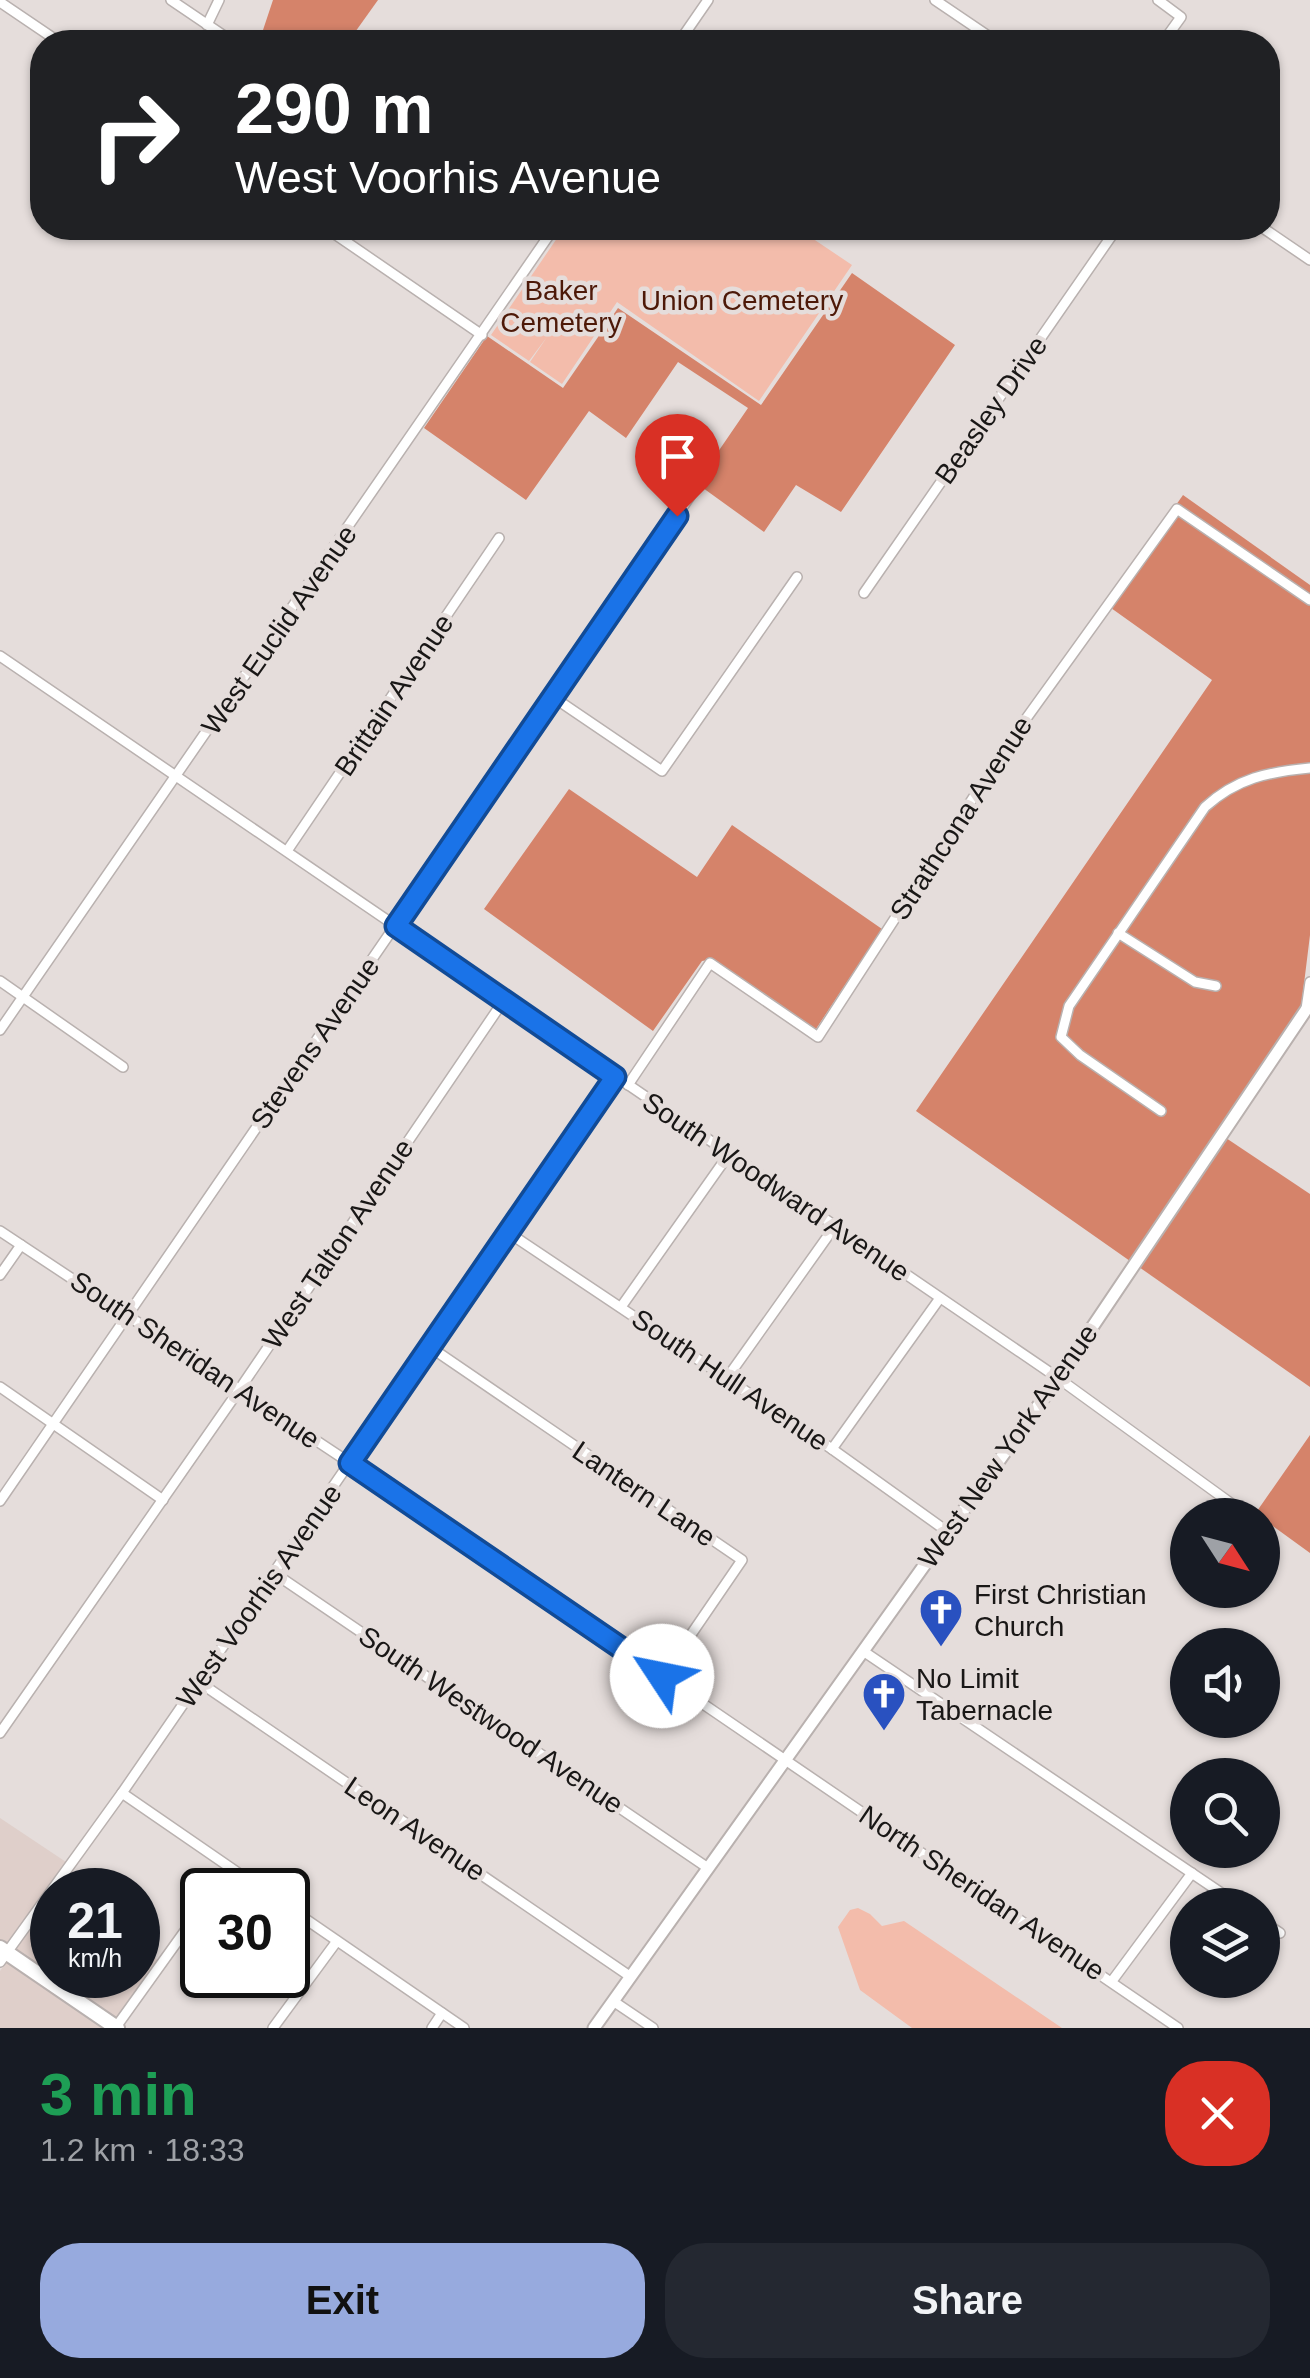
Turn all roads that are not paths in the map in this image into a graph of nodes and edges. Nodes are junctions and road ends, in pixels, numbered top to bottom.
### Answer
1 (170, 0) edge
2 (219, 0) edge
3 (935, 0) edge
4 (1158, 0) edge
5 (0, 2) edge
6 (704, 2) edge
7 (207, 25) junction
8 (41, 30) edge
9 (215, 30) edge
10 (687, 30) edge
11 (979, 30) edge
12 (1172, 30) edge
13 (343, 240) edge
14 (546, 240) edge
15 (1110, 240) edge
16 (1280, 240) edge
17 (1310, 260) edge
18 (482, 335) junction
19 (698, 486) dead end
20 (499, 538) dead end
21 (798, 577) dead end
22 (864, 593) dead end
23 (1310, 600) edge
24 (0, 656) edge
25 (553, 697) junction
26 (1310, 768) edge
27 (178, 775) junction
28 (287, 851) junction
29 (396, 926) junction
30 (1118, 933) junction
31 (0, 981) edge
32 (1310, 982) edge
33 (1216, 986) dead end
34 (23, 997) junction
35 (504, 1000) junction
36 (1308, 1007) edge
37 (0, 1030) edge
38 (123, 1068) dead end
39 (615, 1077) junction
40 (628, 1086) junction
41 (1161, 1111) dead end
42 (729, 1154) junction
43 (835, 1226) junction
44 (0, 1231) edge
45 (509, 1233) junction
46 (21, 1245) junction
47 (0, 1274) edge
48 (940, 1298) junction
49 (621, 1307) junction
50 (128, 1316) junction
51 (430, 1347) junction
52 (727, 1378) junction
53 (1058, 1378) junction
54 (0, 1387) edge
55 (239, 1390) junction
56 (52, 1424) junction
57 (832, 1449) junction
58 (350, 1463) junction
59 (1224, 1498) edge
60 (163, 1500) junction
61 (0, 1501) edge
62 (948, 1532) junction
63 (274, 1572) junction
64 (863, 1651) junction
65 (662, 1676) junction
66 (199, 1682) junction
67 (0, 1733) edge
68 (786, 1759) junction
69 (122, 1793) junction
70 (230, 1868) edge
71 (708, 1868) junction
72 (1192, 1872) junction
73 (1215, 1888) edge
74 (310, 1922) edge
75 (180, 1937) edge
76 (337, 1941) junction
77 (2, 1954) edge
78 (631, 1977) junction
79 (1112, 1981) junction
80 (613, 2001) junction
81 (442, 2013) junction
82 (116, 2028) edge
83 (272, 2028) edge
84 (432, 2028) edge
85 (464, 2028) edge
86 (594, 2028) edge
87 (653, 2028) edge
88 (1178, 2028) edge

1 - 7 street
2 - 7 street
3 - 11 street
4 - 12 street
5 - 8 street
6 - 10 street
7 - 9 street
13 - 18 street
14 - 18 street, West Euclid Avenue
15 - 22 street, Beasley Drive
16 - 17 street
18 - 27 street, West Euclid Avenue
19 - 25 street, Stevens Avenue
20 - 28 street, Brittain Avenue
21 - 25 street
23 - 40 street, Strathcona Avenue
24 - 27 street, South Woodward Avenue
25 - 29 street, Stevens Avenue
26 - 30 street
27 - 28 street, South Woodward Avenue
27 - 34 street, West Euclid Avenue
28 - 29 street, South Woodward Avenue
29 - 35 street, South Woodward Avenue
29 - 50 street, Stevens Avenue
30 - 33 street
30 - 41 street
31 - 34 street
32 - 36 street
34 - 37 street, West Euclid Avenue
34 - 38 street
35 - 39 street, South Woodward Avenue
35 - 55 street, West Talton Avenue
36 - 53 main road, West New York Avenue
39 - 40 street, South Woodward Avenue
39 - 45 street, West Voorhis Avenue
40 - 42 street, South Woodward Avenue
42 - 43 street, South Woodward Avenue
42 - 49 street
43 - 48 street, South Woodward Avenue
43 - 52 street
44 - 46 street, South Sheridan Avenue
45 - 49 street, South Hull Avenue
45 - 51 street, West Voorhis Avenue
46 - 47 street
46 - 50 street, South Sheridan Avenue
48 - 53 street, South Woodward Avenue
48 - 57 street
49 - 52 street, South Hull Avenue
50 - 55 street, South Sheridan Avenue
50 - 56 street, Stevens Avenue
51 - 58 street, West Voorhis Avenue
51 - 65 street, Lantern Lane
52 - 57 street, South Hull Avenue
53 - 59 street, South Woodward Avenue
53 - 62 main road, West New York Avenue
54 - 56 street
55 - 58 street, South Sheridan Avenue
55 - 60 street, West Talton Avenue
56 - 60 street
56 - 61 street, Stevens Avenue
57 - 62 street, South Hull Avenue
58 - 63 street, West Voorhis Avenue
58 - 65 street, South Sheridan Avenue
60 - 67 street, West Talton Avenue
62 - 64 main road, West New York Avenue
63 - 66 street, West Voorhis Avenue
63 - 71 street, South Westwood Avenue
64 - 68 main road, West New York Avenue
64 - 72 street
65 - 68 street, South Sheridan Avenue
66 - 69 street, West Voorhis Avenue
66 - 78 street, Leon Avenue
68 - 71 main road, West New York Avenue
68 - 79 street, North Sheridan Avenue
69 - 70 street
69 - 77 street, West Voorhis Avenue
71 - 78 main road, West New York Avenue
72 - 73 street
72 - 79 street
74 - 76 street
75 - 82 street
76 - 81 street
76 - 83 street
77 - 82 highway
78 - 80 main road, West New York Avenue
79 - 88 street, North Sheridan Avenue
80 - 86 main road, West New York Avenue
80 - 87 street
81 - 84 street
81 - 85 street

